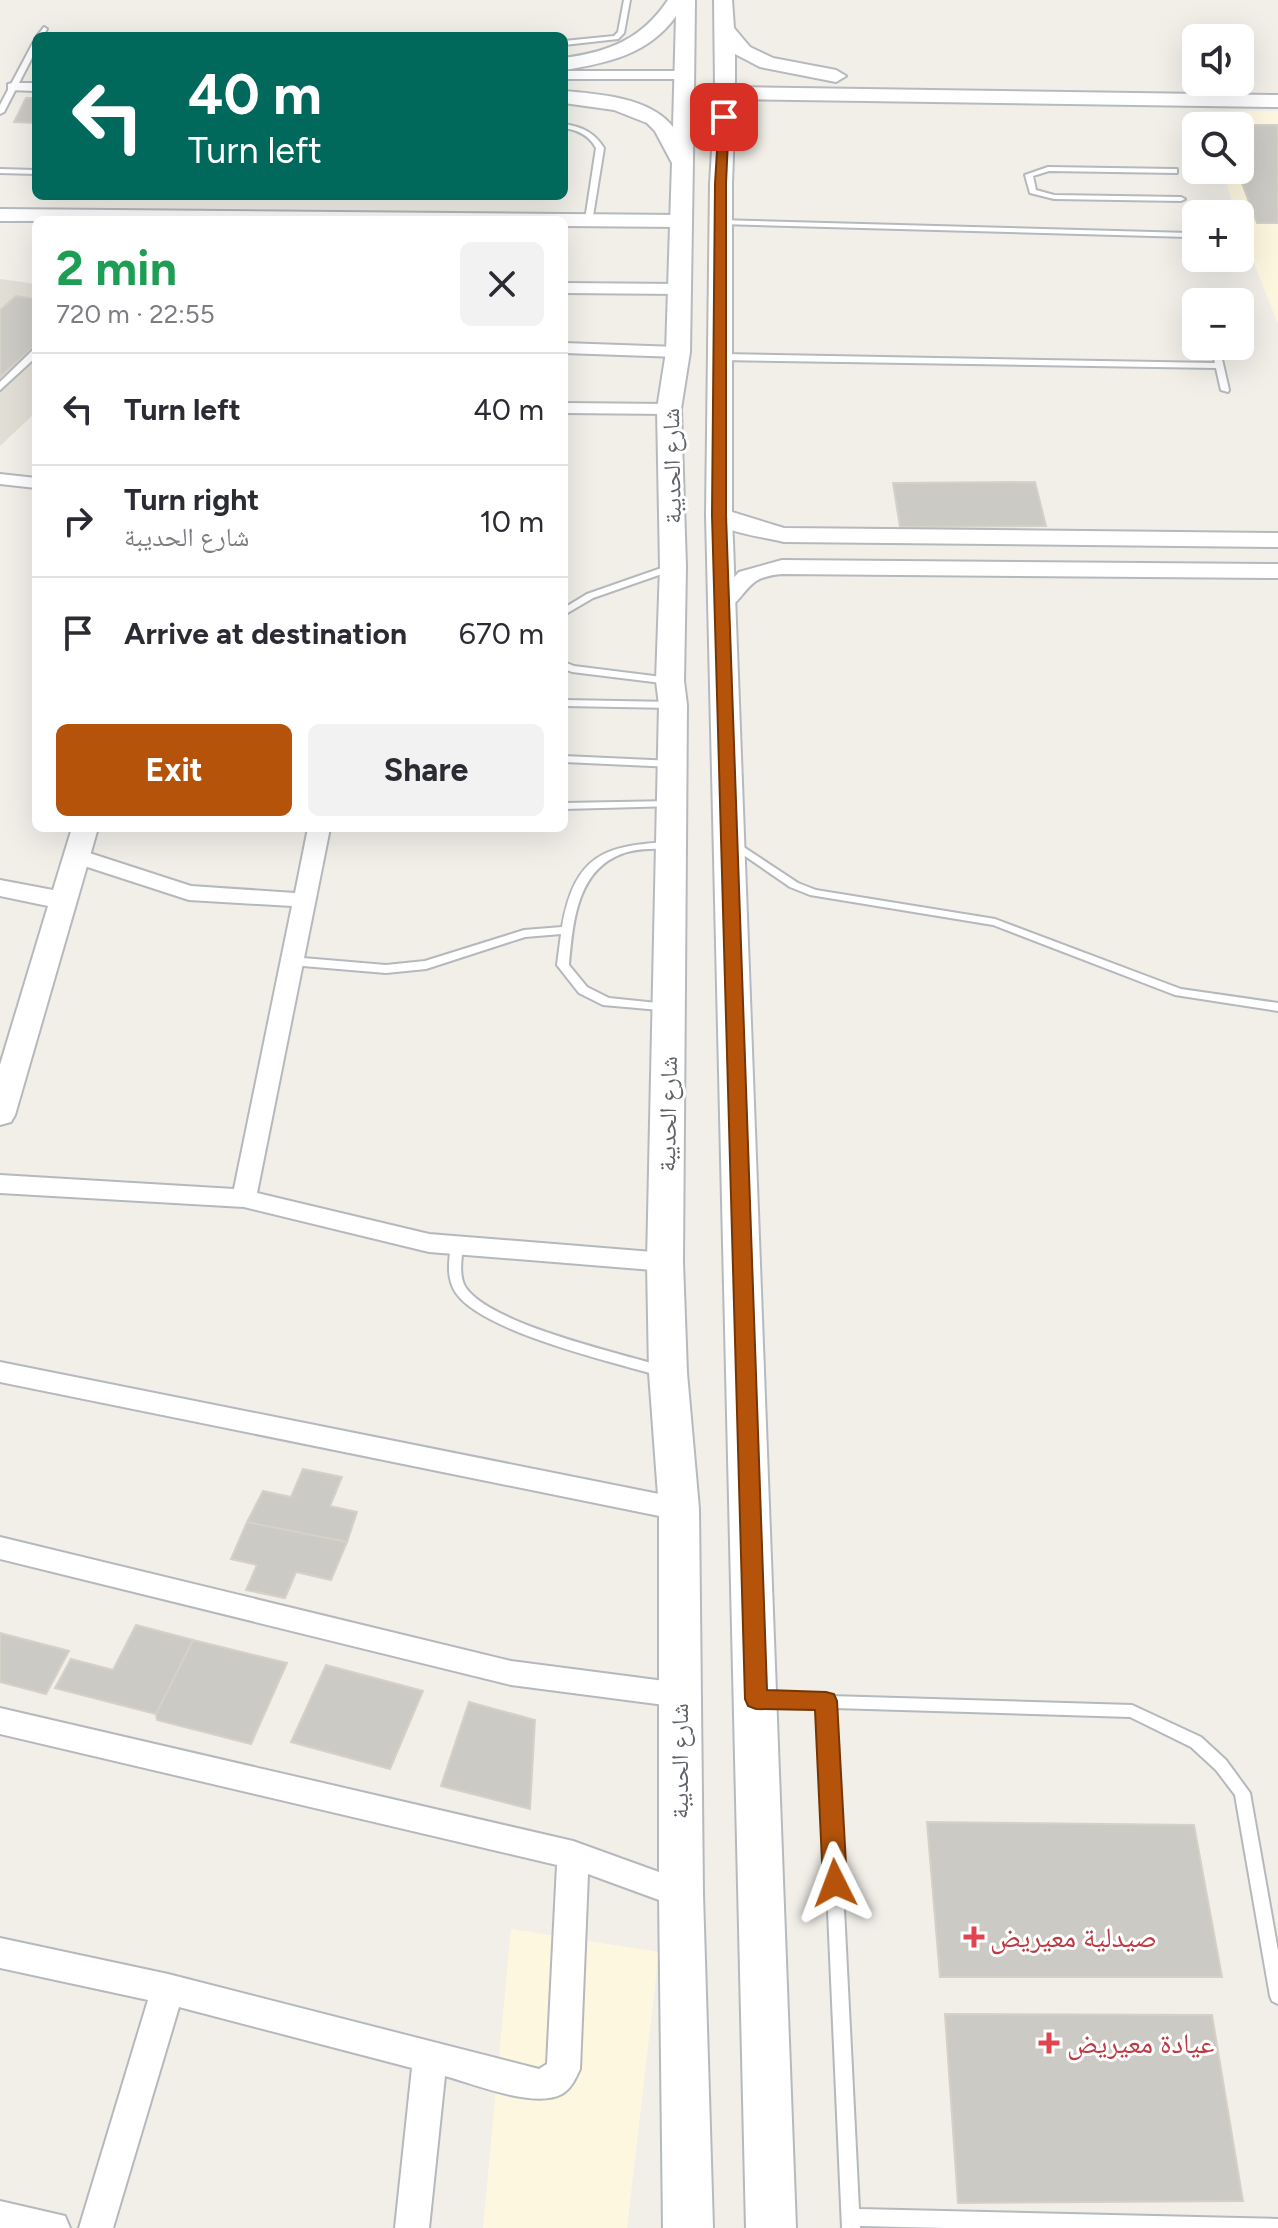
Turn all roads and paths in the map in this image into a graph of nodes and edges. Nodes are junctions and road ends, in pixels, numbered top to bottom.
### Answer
1 (627, 0) edge
2 (677, 0) edge
3 (686, 0) edge
4 (723, 14) edge
5 (568, 43) edge
6 (32, 50) edge
7 (568, 63) edge
8 (19, 72) junction
9 (32, 73) edge
10 (568, 75) edge
11 (840, 77) junction
12 (1124, 79) junction
13 (1182, 80) edge
14 (678, 86) junction
15 (13, 87) junction
16 (32, 87) edge
17 (568, 91) edge
18 (624, 92) dead end
19 (937, 95) junction
20 (568, 97) edge
21 (1104, 98) junction
22 (737, 100) junction
23 (1278, 101) edge
24 (0, 112) edge
25 (568, 127) edge
26 (681, 161) junction
27 (0, 171) edge
28 (1174, 171) dead end
29 (32, 172) edge
30 (1181, 199) dead end
31 (0, 215) edge
32 (48, 216) edge
33 (568, 220) edge
34 (589, 220) junction
35 (680, 221) junction
36 (721, 222) junction
37 (1182, 235) edge
38 (568, 288) edge
39 (679, 289) junction
40 (568, 348) edge
41 (678, 352) junction
42 (32, 356) edge
43 (720, 357) junction
44 (1218, 360) edge
45 (1220, 366) junction
46 (0, 387) edge
47 (1225, 390) dead end
48 (568, 408) edge
49 (669, 409) junction
50 (0, 479) edge
51 (32, 483) edge
52 (719, 515) junction
53 (861, 535) junction
54 (1278, 540) edge
55 (831, 566) junction
56 (673, 567) junction
57 (1278, 571) edge
58 (723, 603) junction
59 (568, 610) edge
60 (568, 667) edge
61 (672, 693) junction
62 (568, 703) edge
63 (568, 759) edge
64 (673, 764) junction
65 (672, 804) junction
66 (568, 806) edge
67 (84, 832) edge
68 (318, 832) edge
69 (730, 841) junction
70 (671, 845) junction
71 (77, 856) junction
72 (0, 888) edge
73 (303, 900) junction
74 (65, 901) junction
75 (566, 930) junction
76 (291, 961) junction
77 (1278, 1007) edge
78 (669, 1009) junction
79 (0, 1115) edge
80 (0, 1184) edge
81 (244, 1198) junction
82 (457, 1245) junction
83 (665, 1262) junction
84 (0, 1372) edge
85 (668, 1373) junction
86 (679, 1509) junction
87 (0, 1548) edge
88 (680, 1695) junction
89 (756, 1699) junction
90 (826, 1701) junction
91 (0, 1721) edge
92 (573, 1855) junction
93 (681, 1894) junction
94 (0, 1953) edge
95 (168, 1989) junction
96 (1278, 1996) edge
97 (430, 2056) junction
98 (0, 2218) edge
99 (850, 2222) edge
100 (53, 2228) edge
101 (96, 2228) edge
102 (412, 2228) edge
103 (688, 2228) edge
104 (771, 2228) edge
105 (1278, 2228) edge

1 - 5 lane
2 - 7 main road
3 - 14 main road, شارع الحديبة
4 - 11 main road
4 - 22 main road, شارع الحديبة
6 - 8 lane
8 - 9 street
8 - 15 lane
10 - 14 street
11 - 12 main road
11 - 22 main road
12 - 13 main road
12 - 21 main road
14 - 22 main road
14 - 26 main road, شارع الحديبة
15 - 16 street
15 - 24 lane
17 - 18 street
19 - 21 main road
19 - 22 main road
19 - 22 main road
20 - 26 main road
21 - 23 main road
22 - 36 main road, شارع الحديبة
25 - 34 lane
26 - 35 main road, شارع الحديبة
27 - 29 lane
28 - 30 lane
31 - 32 street
33 - 34 street
34 - 35 street
35 - 39 main road, شارع الحديبة
36 - 37 lane
36 - 43 main road, شارع الحديبة
38 - 39 street
39 - 41 main road, شارع الحديبة
40 - 41 street
41 - 49 main road, شارع الحديبة
42 - 46 lane
43 - 45 lane
43 - 52 main road, شارع الحديبة
44 - 45 lane
45 - 47 lane
48 - 49 street
49 - 56 main road, شارع الحديبة
50 - 51 street
52 - 53 street
52 - 58 main road, شارع الحديبة
53 - 54 street
53 - 55 street
55 - 57 street
55 - 58 street
56 - 59 lane
56 - 61 main road, شارع الحديبة
58 - 69 main road, شارع الحديبة
60 - 61 lane
61 - 62 lane
61 - 64 main road, شارع الحديبة
63 - 64 lane
64 - 65 main road, شارع الحديبة
65 - 66 lane
65 - 70 main road, شارع الحديبة
67 - 71 street
68 - 73 street
69 - 77 lane
69 - 89 main road, شارع الحديبة
70 - 75 lane
70 - 78 main road, شارع الحديبة
71 - 73 street
71 - 74 street
72 - 74 street
73 - 76 street
74 - 79 street
75 - 76 lane
75 - 78 lane
76 - 81 street
78 - 83 main road, شارع الحديبة
80 - 81 street
81 - 82 street
82 - 83 street
82 - 85 lane
83 - 85 main road, شارع الحديبة
84 - 86 street
85 - 86 main road, شارع الحديبة
86 - 88 main road, شارع الحديبة
87 - 88 street
88 - 93 main road, شارع الحديبة
89 - 90 lane
89 - 104 main road, شارع الحديبة
90 - 96 lane
90 - 99 lane
91 - 92 street
92 - 93 street
92 - 97 street
93 - 103 main road, شارع الحديبة
94 - 95 street
95 - 97 street
95 - 101 street
97 - 102 street
98 - 100 street
99 - 105 lane

